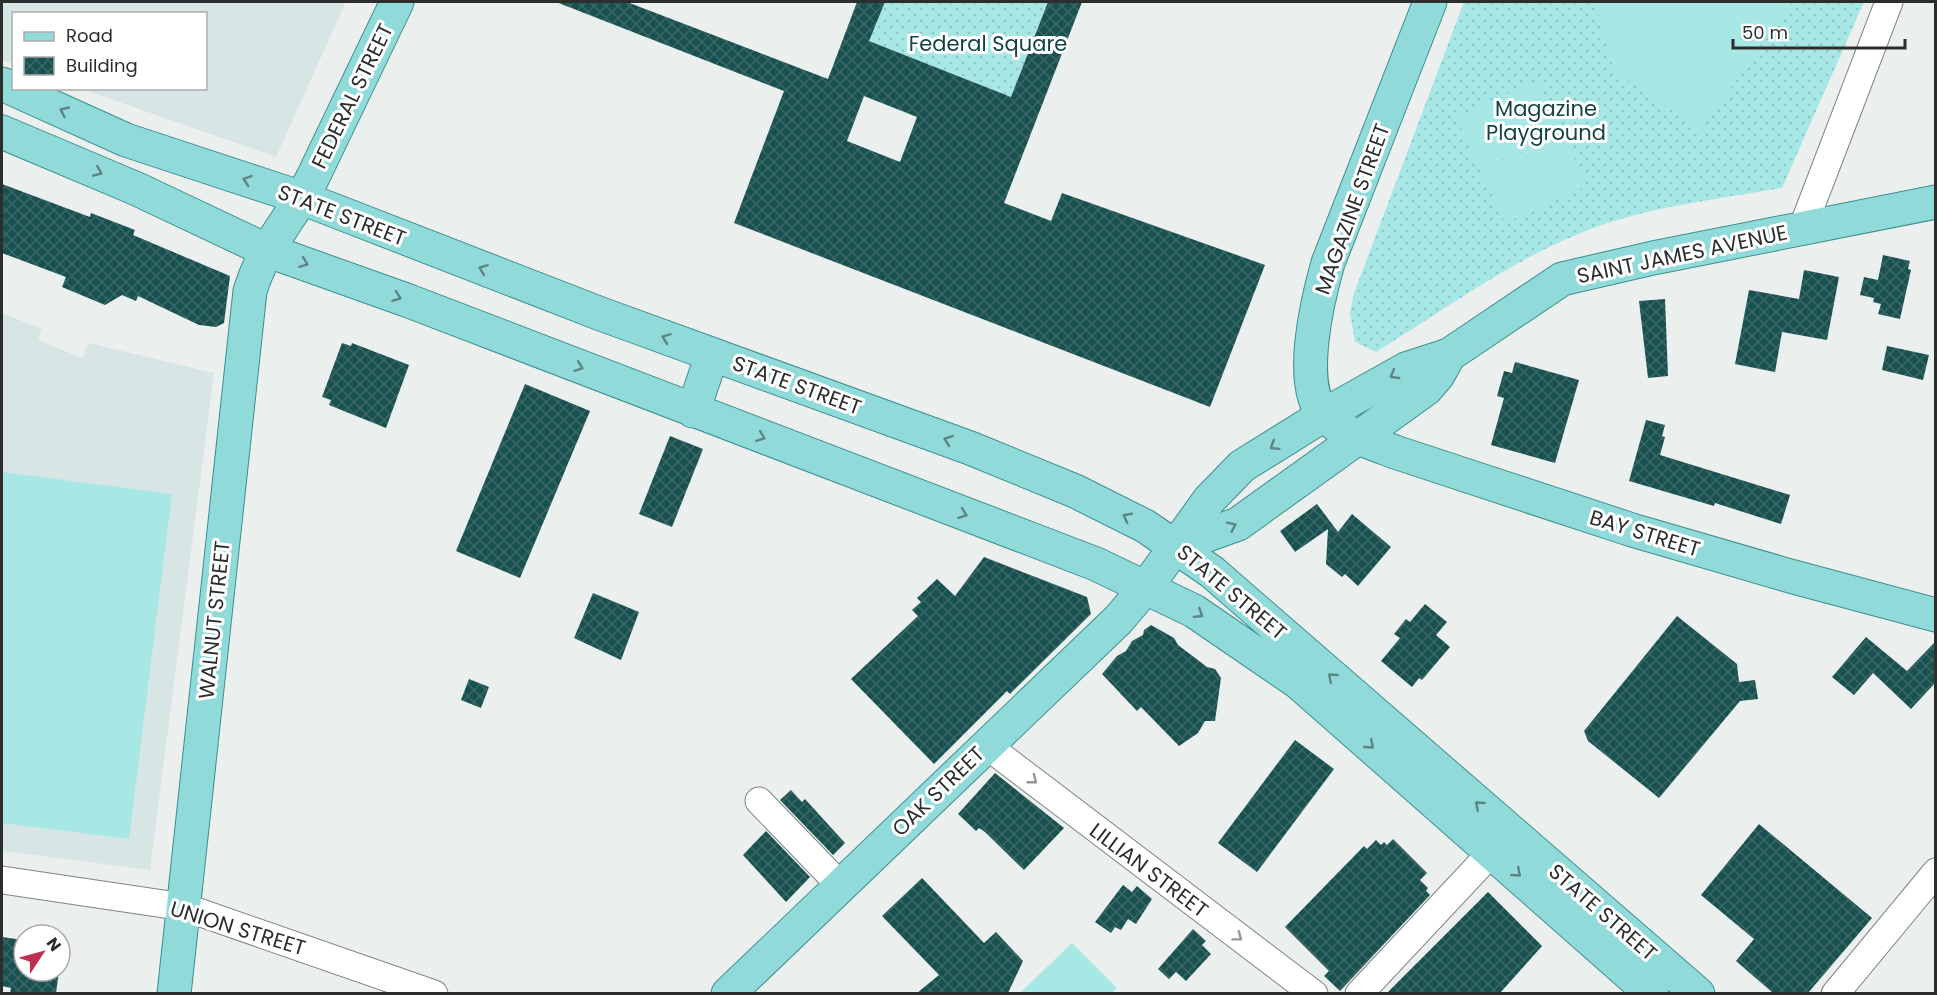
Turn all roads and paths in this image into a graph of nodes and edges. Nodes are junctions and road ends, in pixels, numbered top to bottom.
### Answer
1 (397, 2) edge
2 (1430, 2) edge
3 (1889, 2) edge
4 (15, 90) edge
5 (2, 132) edge
6 (302, 198) junction
7 (1935, 202) edge
8 (1802, 229) junction
9 (266, 250) junction
10 (712, 355) junction
11 (1449, 355) junction
12 (693, 411) junction
13 (1324, 415) junction
14 (1359, 439) junction
15 (1177, 546) junction
16 (1147, 586) junction
17 (1935, 615) edge
18 (986, 745) junction
19 (759, 801) dead end
20 (1500, 841) junction
21 (1935, 872) edge
22 (2, 880) edge
23 (840, 885) junction
24 (184, 907) junction
25 (174, 993) edge
26 (434, 993) edge
27 (728, 993) edge
28 (1314, 993) edge
29 (1359, 993) edge
30 (1652, 993) edge
31 (1698, 993) edge
32 (1835, 993) edge

1 - 6 main road, FEDERAL STREET
2 - 13 main road, MAGAZINE STREET
3 - 8 street
6 -> 4 main road, STATE STREET
5 -> 9 main road, STATE STREET
6 - 9 main road, FEDERAL STREET
10 -> 6 main road, STATE STREET
7 - 8 main road, SAINT JAMES AVENUE
8 - 11 main road, SAINT JAMES AVENUE
9 -> 12 main road, STATE STREET
9 - 24 main road, WALNUT STREET
10 - 12 main road
15 -> 10 main road, STATE STREET
11 -> 13 main road, SAINT JAMES AVENUE
11 - 14 main road, SAINT JAMES AVENUE
12 -> 16 main road, STATE STREET
13 - 14 main road
13 -> 15 main road, SAINT JAMES AVENUE
15 -> 14 main road, SAINT JAMES AVENUE
14 - 17 main road, BAY STREET
15 - 16 main road, SAINT JAMES AVENUE
20 -> 15 main road, STATE STREET
16 - 18 main road, OAK STREET
16 -> 20 main road, STATE STREET
18 - 23 main road, OAK STREET
18 -> 28 street, LILLIAN STREET
19 - 23 street
20 - 29 street
20 -> 30 main road, STATE STREET
20 - 31 main road, STATE STREET
21 - 32 street
22 - 24 street, UNION STREET
23 - 27 main road, OAK STREET
24 - 25 main road, WALNUT STREET
24 - 26 street, UNION STREET

